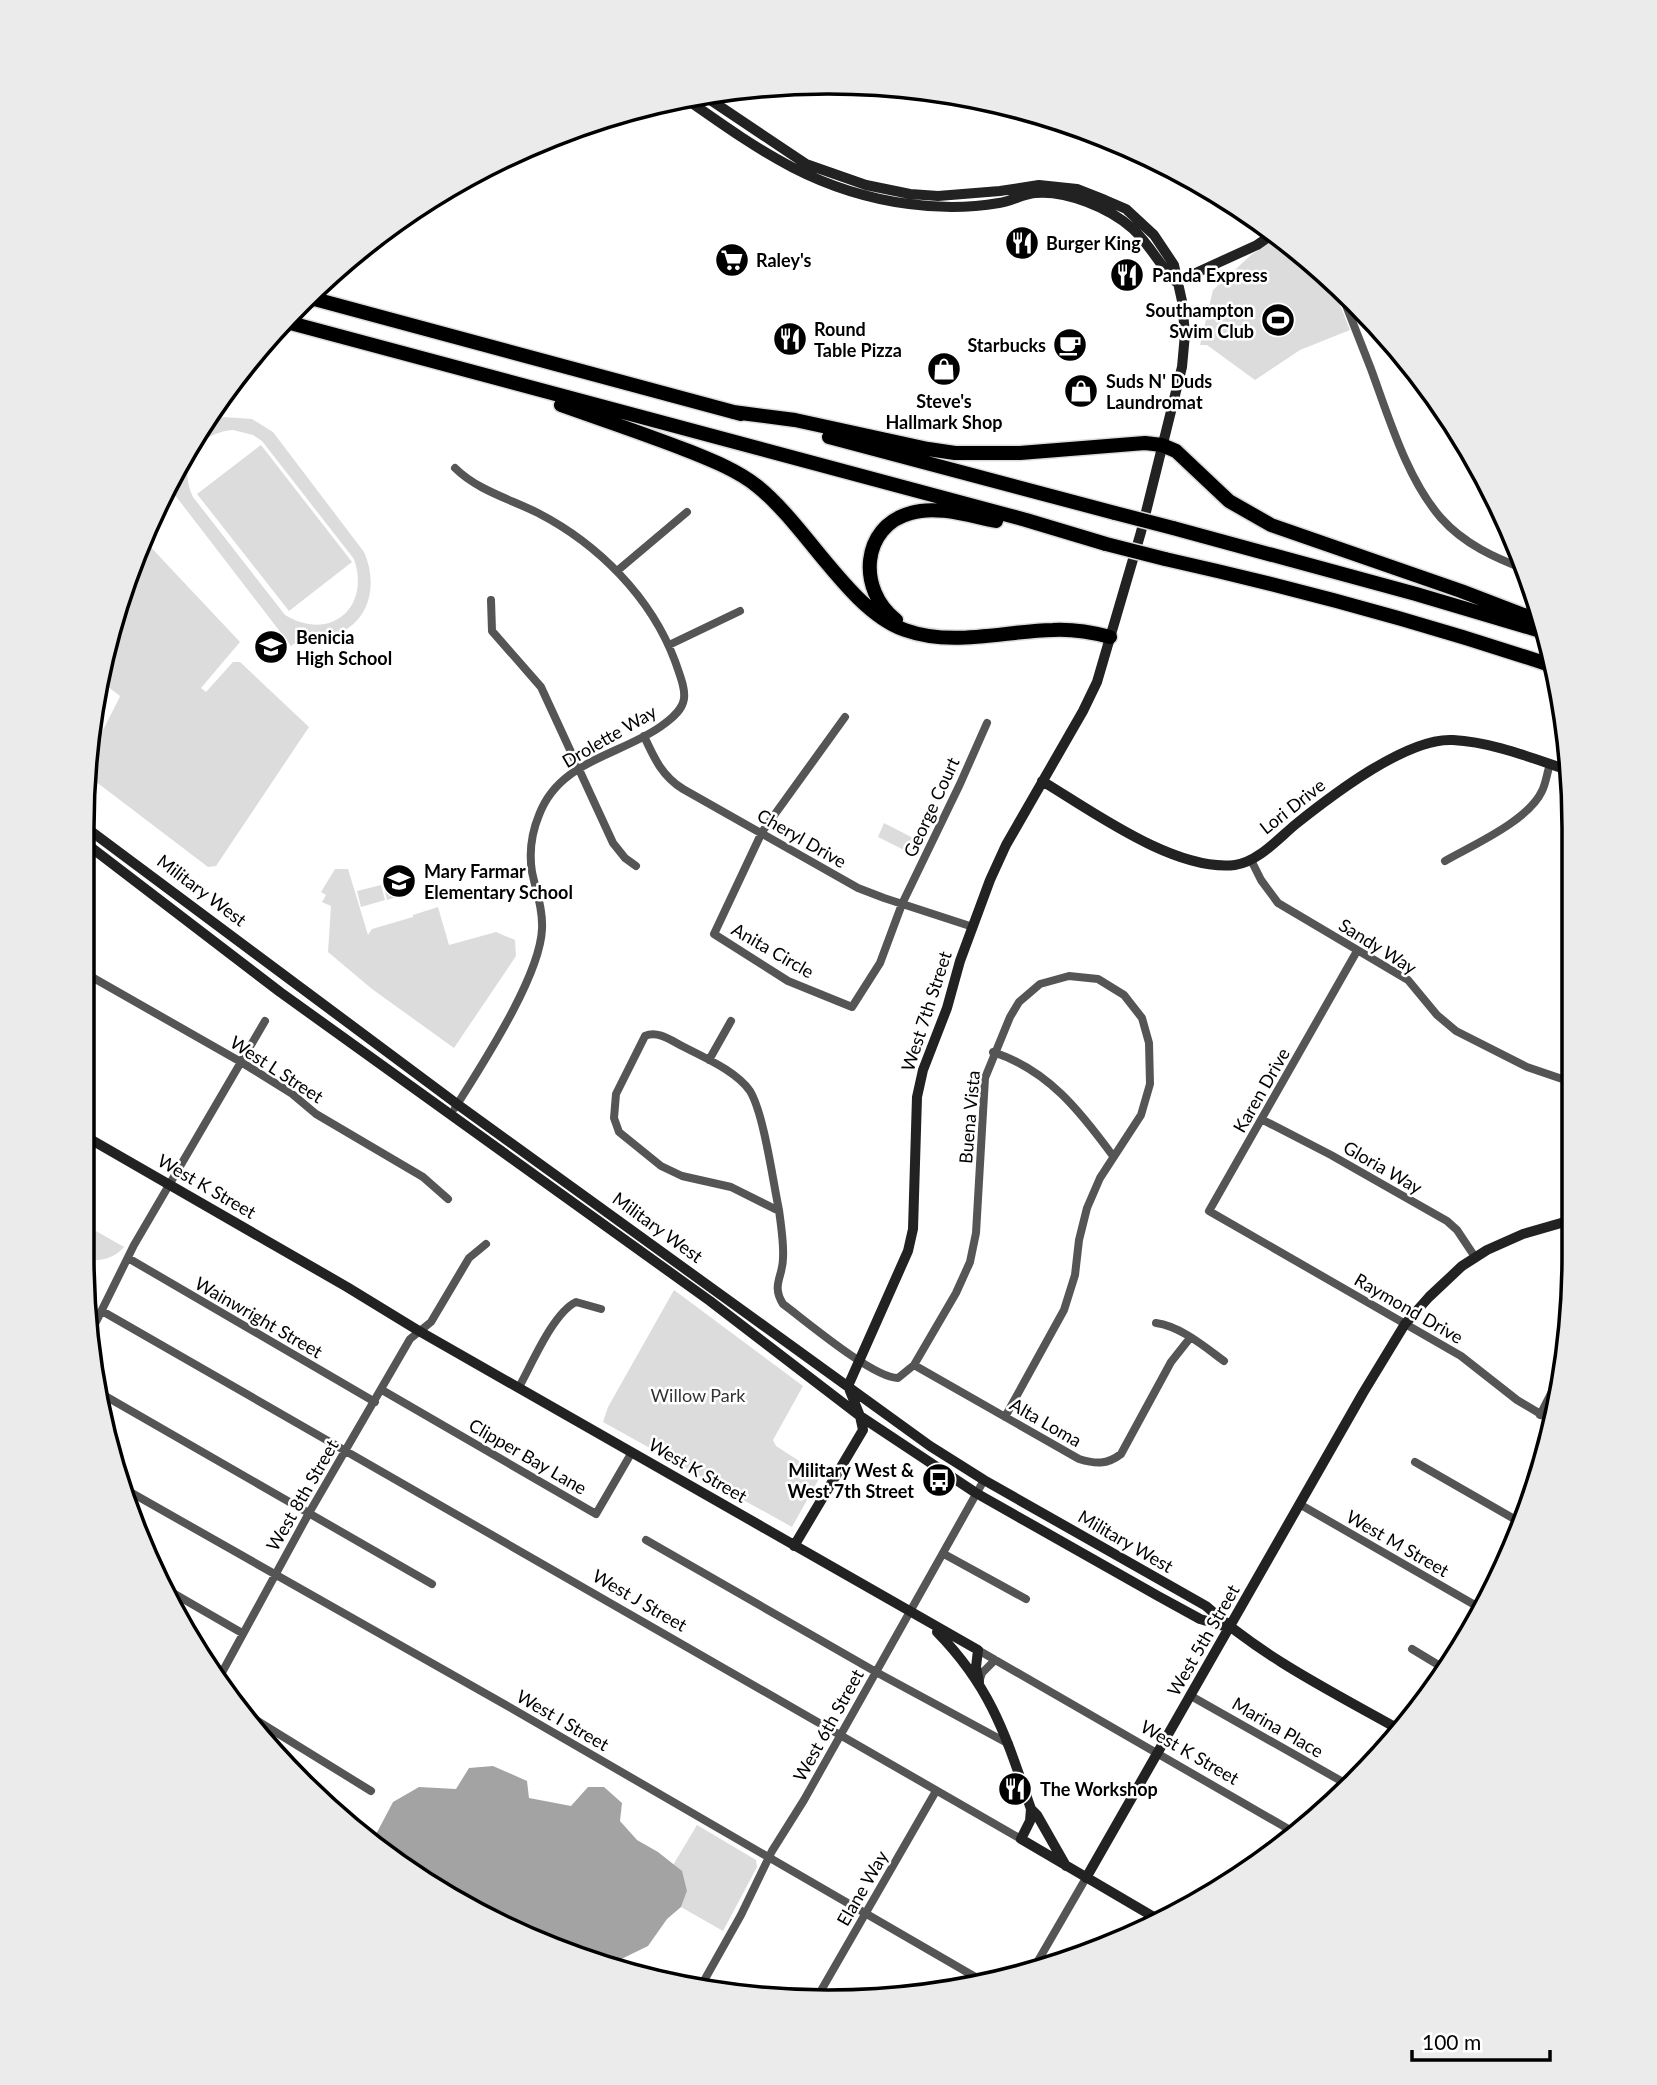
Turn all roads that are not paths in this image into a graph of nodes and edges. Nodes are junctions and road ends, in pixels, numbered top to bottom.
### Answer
1 (716, 104) edge
2 (697, 107) edge
3 (1266, 239) edge
4 (1176, 282) junction
5 (319, 300) edge
6 (1347, 308) edge
7 (295, 325) edge
8 (496, 379) junction
9 (733, 412) junction
10 (1162, 444) junction
11 (455, 468) dead end
12 (687, 512) dead end
13 (1043, 527) junction
14 (1513, 565) edge
15 (617, 571) junction
16 (491, 600) dead end
17 (740, 611) dead end
18 (1531, 618) edge
19 (1534, 629) edge
20 (918, 632) junction
21 (1110, 637) junction
22 (669, 645) junction
23 (1543, 663) edge
24 (845, 717) dead end
25 (987, 723) dead end
26 (644, 736) junction
27 (1550, 764) junction
28 (1560, 767) edge
29 (578, 769) junction
30 (1042, 781) junction
31 (762, 832) junction
32 (94, 834) edge
33 (94, 850) edge
34 (1251, 860) junction
35 (1445, 861) dead end
36 (636, 866) dead end
37 (902, 904) junction
38 (973, 927) junction
39 (1357, 951) junction
40 (94, 978) edge
41 (265, 1021) dead end
42 (731, 1021) dead end
43 (993, 1052) junction
44 (709, 1060) junction
45 (241, 1062) junction
46 (1562, 1079) edge
47 (454, 1109) junction
48 (1263, 1120) junction
49 (94, 1141) edge
50 (1113, 1156) junction
51 (169, 1184) junction
52 (448, 1199) dead end
53 (779, 1211) junction
54 (1562, 1223) edge
55 (1242, 1230) joint
56 (485, 1244) dead end
57 (1475, 1257) junction
58 (128, 1258) junction
59 (601, 1309) dead end
60 (102, 1311) junction
61 (98, 1319) edge
62 (1156, 1323) dead end
63 (1405, 1324) junction
64 (419, 1331) junction
65 (1190, 1338) junction
66 (859, 1359) junction
67 (1224, 1361) dead end
68 (914, 1365) junction
69 (848, 1386) junction
70 (519, 1387) junction
71 (382, 1390) junction
72 (1548, 1397) edge
73 (109, 1398) edge
74 (375, 1402) junction
75 (1539, 1415) junction
76 (860, 1416) junction
77 (1005, 1417) junction
78 (1544, 1417) edge
79 (345, 1451) junction
80 (632, 1452) junction
81 (1415, 1462) dead end
82 (984, 1480) junction
83 (976, 1493) junction
84 (134, 1494) edge
85 (1301, 1505) junction
86 (309, 1513) junction
87 (1514, 1519) edge
88 (646, 1540) dead end
89 (794, 1546) junction
90 (944, 1554) junction
91 (275, 1574) junction
92 (432, 1584) dead end
93 (178, 1596) edge
94 (1026, 1599) dead end
95 (1474, 1605) edge
96 (910, 1612) junction
97 (927, 1623) junction
98 (1229, 1628) junction
99 (242, 1633) junction
100 (1412, 1649) dead end
101 (978, 1650) junction
102 (995, 1660) junction
103 (1438, 1665) edge
104 (223, 1671) edge
105 (876, 1672) junction
106 (979, 1682) junction
107 (1191, 1696) junction
108 (265, 1725) edge
109 (1392, 1725) edge
110 (841, 1736) junction
111 (1009, 1744) junction
112 (1157, 1754) junction
113 (1342, 1781) edge
114 (371, 1791) dead end
115 (936, 1791) junction
116 (1031, 1809) junction
117 (1287, 1829) edge
118 (1021, 1839) junction
119 (769, 1858) junction
120 (1066, 1866) junction
121 (1086, 1878) junction
122 (865, 1914) junction
123 (1152, 1915) edge
124 (1039, 1959) edge
125 (974, 1976) edge
126 (705, 1979) edge
127 (821, 1990) edge

1 - 4 street, West 7th Street
2 - 4 street
3 - 4 street
4 - 10 street, West 7th Street
5 - 9 highway
6 - 14 street
7 - 8 highway
8 - 13 highway
8 - 20 highway
9 - 10 highway
9 - 19 highway, bridge
10 - 18 highway
10 - 21 street, West 7th Street
11 - 15 street, Drolette Way
12 - 15 street
13 - 20 highway
13 - 23 highway, bridge
15 - 22 street, Drolette Way
16 - 29 street
17 - 22 street
20 - 21 highway
21 - 30 street, West 7th Street
22 - 26 street, Drolette Way
24 - 31 street
25 - 37 street, George Court
26 - 29 street, Drolette Way
26 - 31 street, Cheryl Drive
27 - 28 street, Lori Drive
27 - 34 street, Lori Drive
27 - 35 street
29 - 36 street
29 - 47 street, Drolette Way
30 - 34 street
30 - 38 street, West 7th Street
31 - 37 street, Cheryl Drive
31 - 37 street, Anita Circle
32 - 47 street, Military West
33 - 47 street, Military West
34 - 39 street, Sandy Way
37 - 38 street, Cheryl Drive
38 - 66 street, West 7th Street
39 - 46 street, Sandy Way
39 - 48 street, Karen Drive
40 - 45 street, West L Street
41 - 45 street
42 - 44 street
43 - 50 street
43 - 50 street, Buena Vista
43 - 68 street, Buena Vista
44 - 53 street
44 - 53 street
45 - 51 street
45 - 52 street, West L Street
47 - 69 street, Military West
47 - 76 street, Military West
48 - 55 street, Karen Drive
48 - 57 street, Gloria Way
49 - 51 street, West K Street
50 - 77 street, Buena Vista
51 - 58 street
51 - 64 street, West K Street
53 - 66 street
54 - 57 street, West 5th Street
55 - 63 street, Raymond Drive
56 - 64 street, West 8th Street
57 - 63 street, West 5th Street
58 - 60 street
58 - 74 street, Wainwright Street
59 - 70 street
60 - 61 street
60 - 79 street, West J Street
62 - 65 street
63 - 75 street, Raymond Drive
63 - 85 street, West 5th Street
64 - 70 street, West K Street
64 - 71 street, West 8th Street
65 - 67 street
65 - 77 street, Alta Loma
66 - 68 street
66 - 69 street, West 7th Street
68 - 77 street, Alta Loma
69 - 76 street
69 - 82 street, Military West
70 - 80 street, West K Street
71 - 74 street, West 8th Street
71 - 80 street, Clipper Bay Lane
72 - 75 street
73 - 86 street
74 - 79 street, West 8th Street
75 - 78 street, Raymond Drive
76 - 83 street, Military West
76 - 89 street
79 - 86 street, West 8th Street
79 - 110 street, West J Street
80 - 89 street, West K Street
81 - 87 street
82 - 83 street, West 6th Street
82 - 98 street, Military West
83 - 90 street, West 6th Street
83 - 98 street, Military West
84 - 91 street, West I Street
85 - 95 street, West M Street
85 - 98 street, West 5th Street
86 - 91 street, West 8th Street
86 - 92 street
88 - 105 street
89 - 96 street, West K Street
90 - 94 street
90 - 96 street, West 6th Street
91 - 99 street, West 8th Street
91 - 119 street, West I Street
93 - 99 street
96 - 97 street, West K Street
96 - 105 street, West 6th Street
97 - 101 street, West K Street
97 - 106 street
98 - 107 street, West 5th Street
98 - 109 street, Military West
99 - 104 street, West 8th Street
100 - 103 street
101 - 102 street, West K Street
101 - 106 street
102 - 106 street
102 - 112 street, West K Street
105 - 110 street, West 6th Street
105 - 111 street
106 - 111 street
107 - 112 street, West 5th Street
107 - 113 street, Marina Place
108 - 114 street
110 - 115 street, West J Street
110 - 119 street, West 6th Street
111 - 116 street
112 - 117 street, West K Street
112 - 121 street, West 5th Street
115 - 118 street, West J Street
115 - 122 street, Elane Way
116 - 118 street
116 - 120 street
118 - 120 street, West J Street
119 - 122 street, West I Street
119 - 126 street, West 6th Street
120 - 121 street, West J Street
121 - 123 street, West J Street
121 - 124 street, West 5th Street
122 - 125 street, West I Street
122 - 127 street, Elane Way

